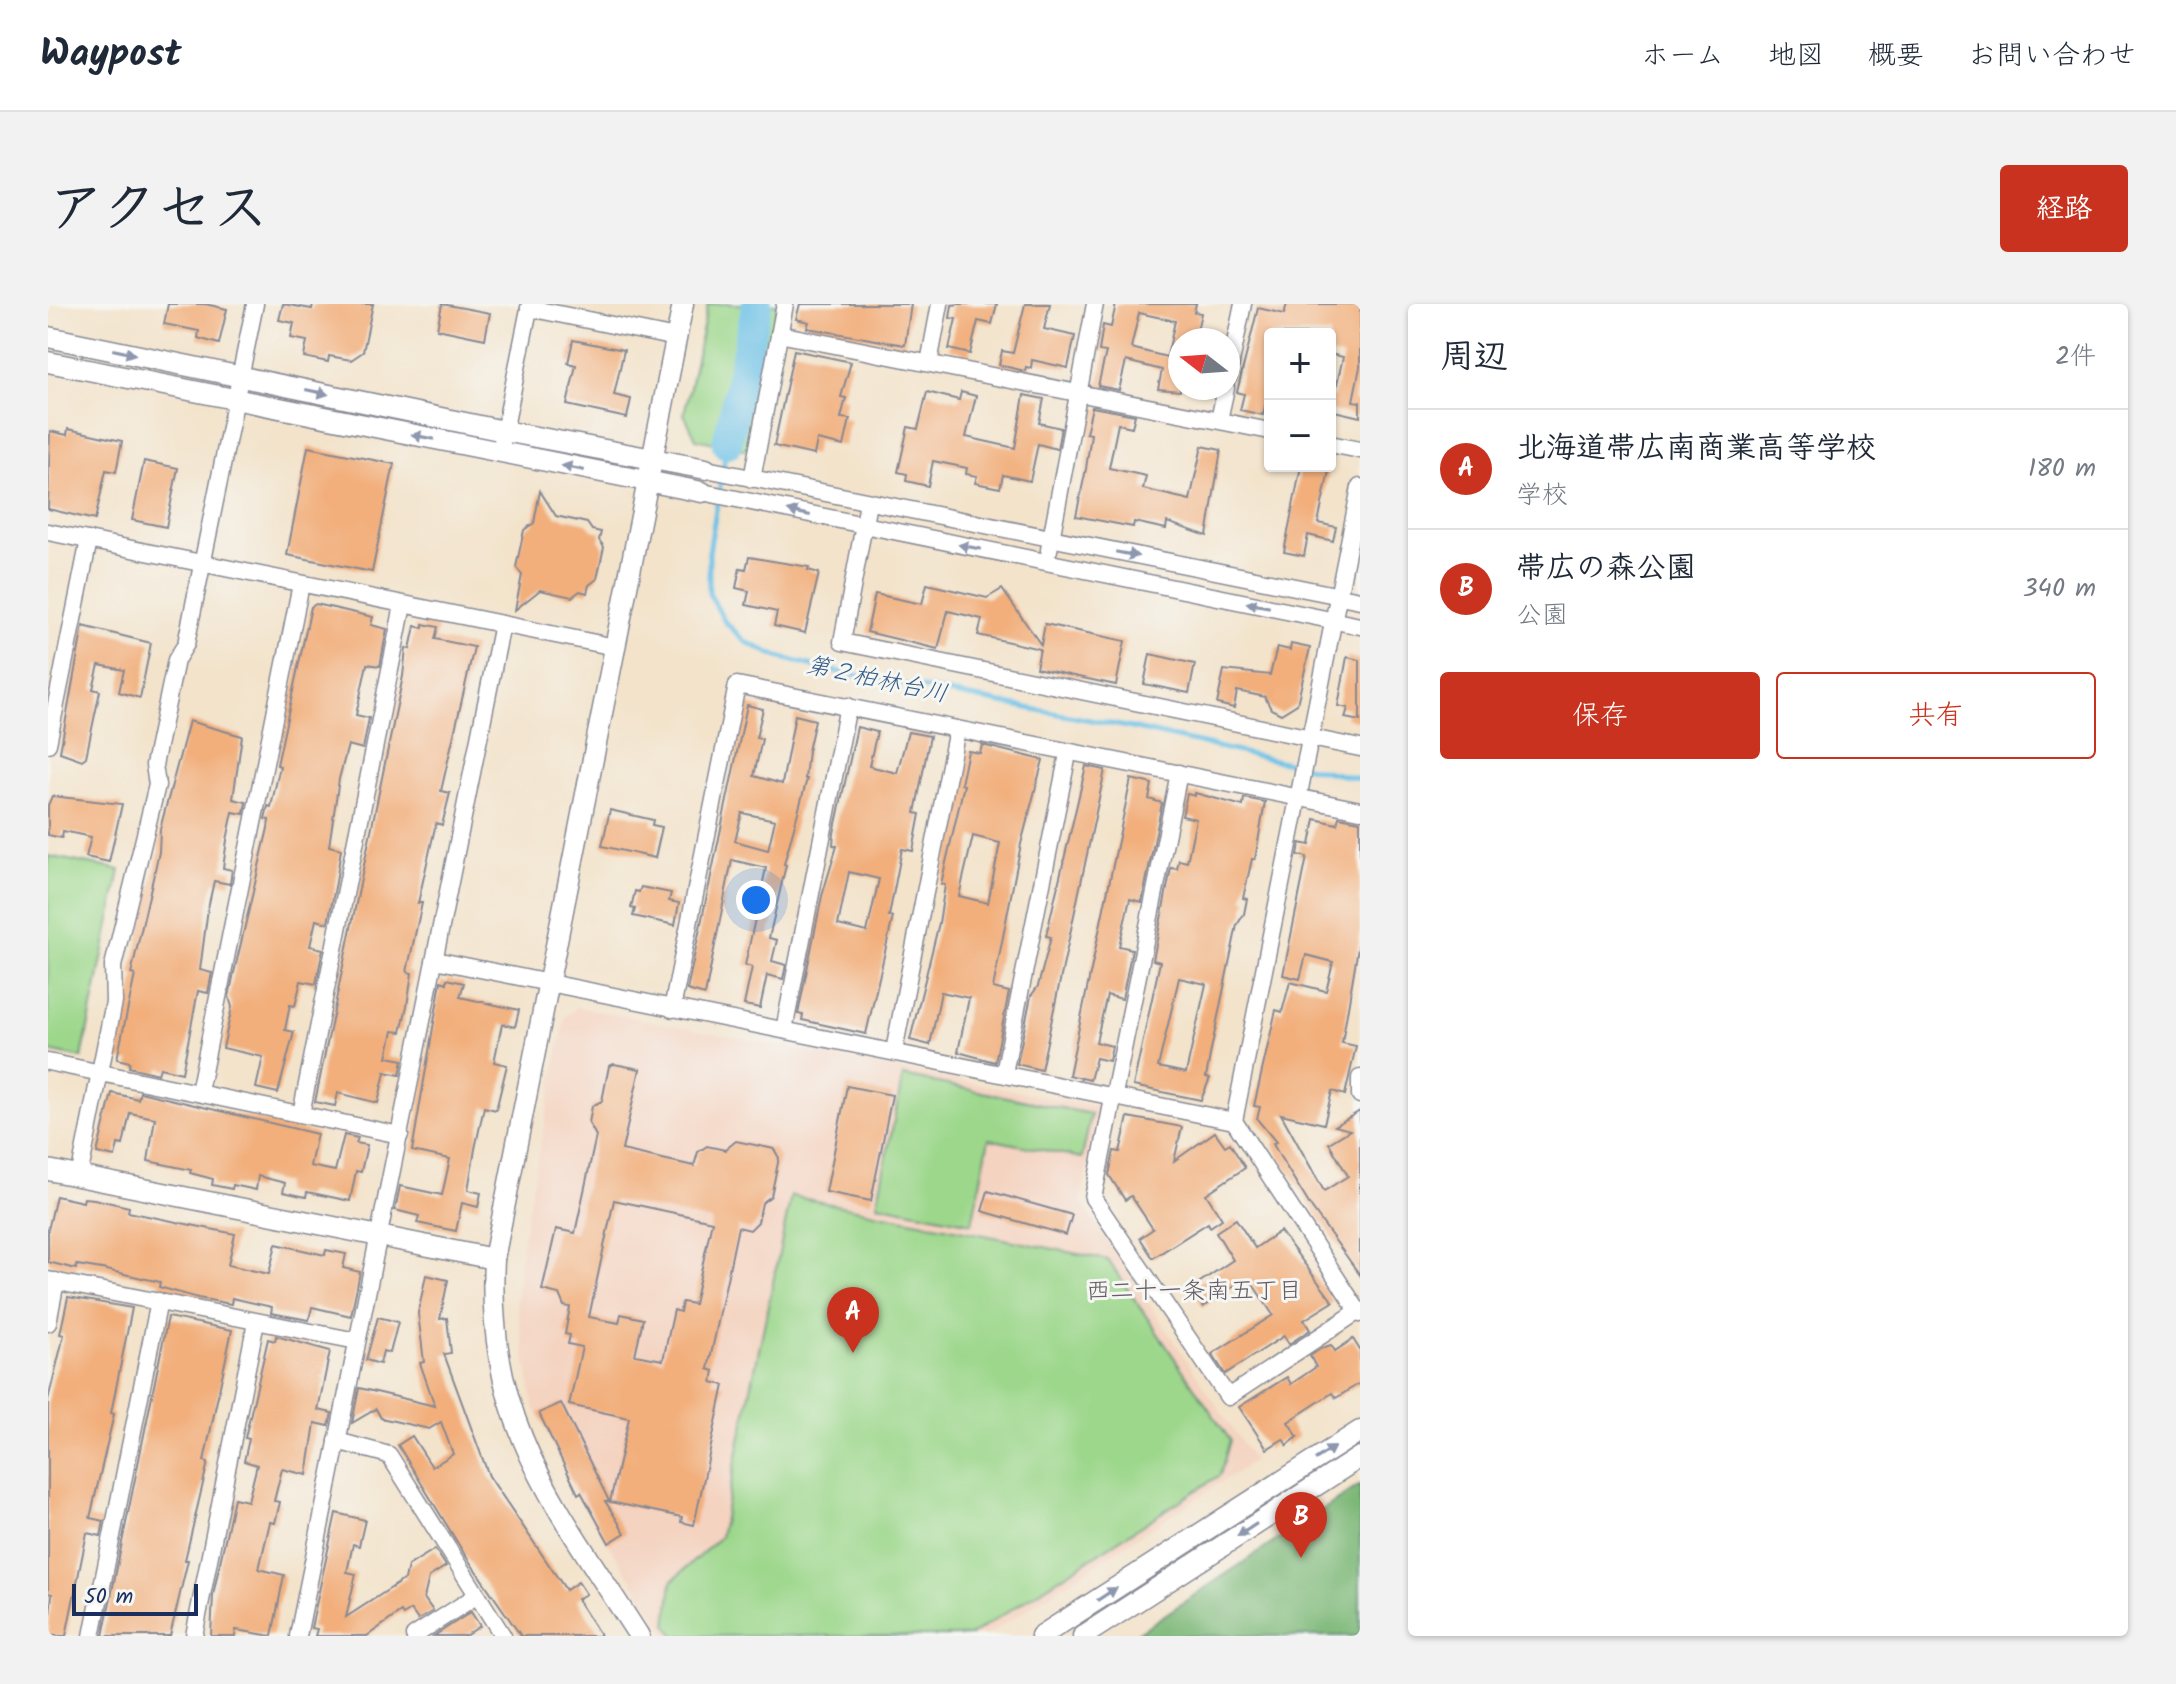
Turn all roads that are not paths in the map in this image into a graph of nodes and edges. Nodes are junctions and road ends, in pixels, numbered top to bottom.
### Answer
1 (255, 304) edge
2 (683, 304) edge
3 (785, 304) edge
4 (940, 304) edge
5 (1095, 304) edge
6 (1243, 304) edge
7 (530, 306) edge
8 (1238, 328) edge
9 (779, 334) junction
10 (48, 337) edge
11 (676, 338) junction
12 (48, 362) edge
13 (929, 363) junction
14 (241, 376) junction
15 (1077, 392) junction
16 (236, 400) junction
17 (1223, 400) edge
18 (1219, 420) junction
19 (1264, 430) edge
20 (504, 431) junction
21 (1336, 445) edge
22 (1360, 450) edge
23 (500, 452) junction
24 (652, 458) junction
25 (706, 469) joint
26 (745, 477) junction
27 (647, 483) junction
28 (1360, 487) edge
29 (702, 492) joint
30 (868, 503) junction
31 (864, 527) junction
32 (48, 532) edge
33 (1051, 539) junction
34 (89, 540) junction
35 (1047, 562) junction
36 (203, 564) junction
37 (301, 584) junction
38 (1339, 596) junction
39 (1360, 600) edge
40 (403, 605) junction
41 (1334, 620) junction
42 (502, 624) junction
43 (1360, 626) edge
44 (615, 647) junction
45 (848, 706) junction
46 (957, 729) junction
47 (48, 744) edge
48 (1308, 745) junction
49 (1360, 748) edge
50 (1068, 754) junction
51 (1179, 773) junction
52 (1299, 790) junction
53 (1360, 810) edge
54 (435, 960) junction
55 (548, 983) junction
56 (672, 1009) junction
57 (784, 1030) junction
58 (894, 1051) junction
59 (48, 1062) edge
60 (99, 1073) junction
61 (1004, 1073) junction
62 (1360, 1078) edge
63 (199, 1092) junction
64 (1360, 1095) edge
65 (1115, 1098) junction
66 (301, 1114) junction
67 (1234, 1121) junction
68 (400, 1135) junction
69 (48, 1170) edge
70 (79, 1177) junction
71 (380, 1235) junction
72 (494, 1259) junction
73 (52, 1280) edge
74 (159, 1301) junction
75 (1359, 1312) edge
76 (256, 1322) junction
77 (48, 1323) edge
78 (357, 1341) junction
79 (1360, 1431) edge
80 (337, 1441) junction
81 (1360, 1457) edge
82 (476, 1596) junction
83 (92, 1636) edge
84 (194, 1636) edge
85 (298, 1636) edge
86 (414, 1636) edge
87 (503, 1636) edge
88 (639, 1636) edge
89 (1041, 1636) edge
90 (1083, 1636) edge

1 - 14 street
2 - 11 street
3 - 9 street
4 - 13 street
5 - 15 street
6 - 8 street
7 - 11 street
7 - 20 street
9 - 13 street
9 - 26 street
10 -> 14 street
11 - 24 street
12 - 16 street
13 - 15 street
14 - 16 street
14 -> 20 street
15 - 18 street
15 - 33 street
23 -> 16 street
16 - 36 street
17 - 18 street
18 - 19 street
20 - 23 street
20 - 24 street
21 - 22 street
27 -> 23 street
24 - 25 street
24 - 27 street
25 - 26 street
26 - 30 street
27 - 29 street
27 - 44 street
28 - 38 street
31 -> 29 street
30 - 31 street
30 - 33 street
35 -> 31 street
31 - 48 street
32 - 34 street
33 - 35 street
33 -> 38 street
34 - 36 street
34 - 47 street
41 -> 35 street
36 - 37 street
36 - 60 street
37 - 40 street
37 - 63 street
38 - 39 street
38 - 41 street
40 - 42 street
40 - 66 street
41 - 43 street
41 - 48 street
42 - 44 street
42 - 54 street
44 - 55 street
45 - 46 street
45 - 56 street
45 - 57 street
46 - 50 street
46 - 58 street
48 - 49 street
48 - 52 street
50 - 51 street
50 - 61 street
51 - 52 street
51 - 65 street
52 - 53 street
52 - 67 street
54 - 55 street
54 - 68 street
55 - 56 street
55 - 72 street
56 - 57 street
57 - 58 street
58 - 61 street
59 - 60 street
60 - 63 street
60 - 70 street
61 - 65 street
62 - 64 street
63 - 66 street
65 - 67 street
65 - 75 street
66 - 68 street
67 - 75 street
68 - 71 street
69 - 70 street
70 - 71 street
71 - 72 street
71 - 78 street
72 - 88 street
73 - 74 street
73 - 77 street
74 - 76 street
74 - 83 street
76 - 78 street
76 - 84 street
78 - 80 street
89 -> 79 street
80 - 82 street
80 - 85 street
81 -> 90 street
82 - 86 street
82 - 87 street

